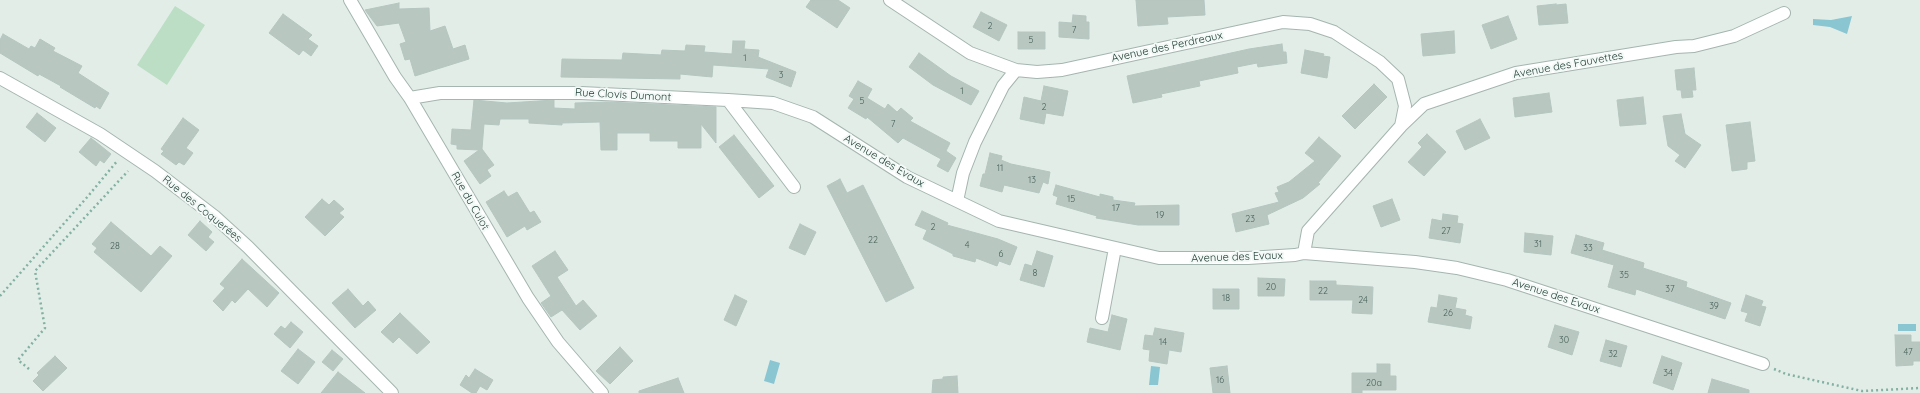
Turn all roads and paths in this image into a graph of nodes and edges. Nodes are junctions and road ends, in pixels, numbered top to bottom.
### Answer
1 (350, 0) edge
2 (890, 0) edge
3 (1784, 13) dead end
4 (1016, 70) junction
5 (0, 78) edge
6 (410, 98) junction
7 (728, 100) junction
8 (1400, 126) junction
9 (125, 151) junction
10 (128, 171) dead end
11 (794, 187) dead end
12 (957, 201) junction
13 (1115, 248) junction
14 (1304, 252) junction
15 (0, 296) edge
16 (1102, 318) dead end
17 (1763, 364) joint
18 (29, 369) dead end
19 (1920, 388) edge
20 (392, 393) edge
21 (602, 393) edge

1 - 6 street, Rue du Culot
2 - 4 street, Avenue des Perdreaux
3 - 8 street, Avenue des Fauvettes
4 - 8 street, Avenue des Perdreaux
4 - 12 street
5 - 9 street, Rue des Coquerées
6 - 7 street, Rue Clovis Dumont
6 - 21 street, Rue du Culot
7 - 11 street
7 - 12 street, Avenue des Evaux
8 - 14 street, Avenue des Fauvettes
9 - 15 path
9 - 20 street, Rue des Coquerées
10 - 18 path
12 - 13 street, Avenue des Evaux
13 - 14 street, Avenue des Evaux
13 - 16 street
14 - 17 street, Avenue des Evaux
17 - 19 path

